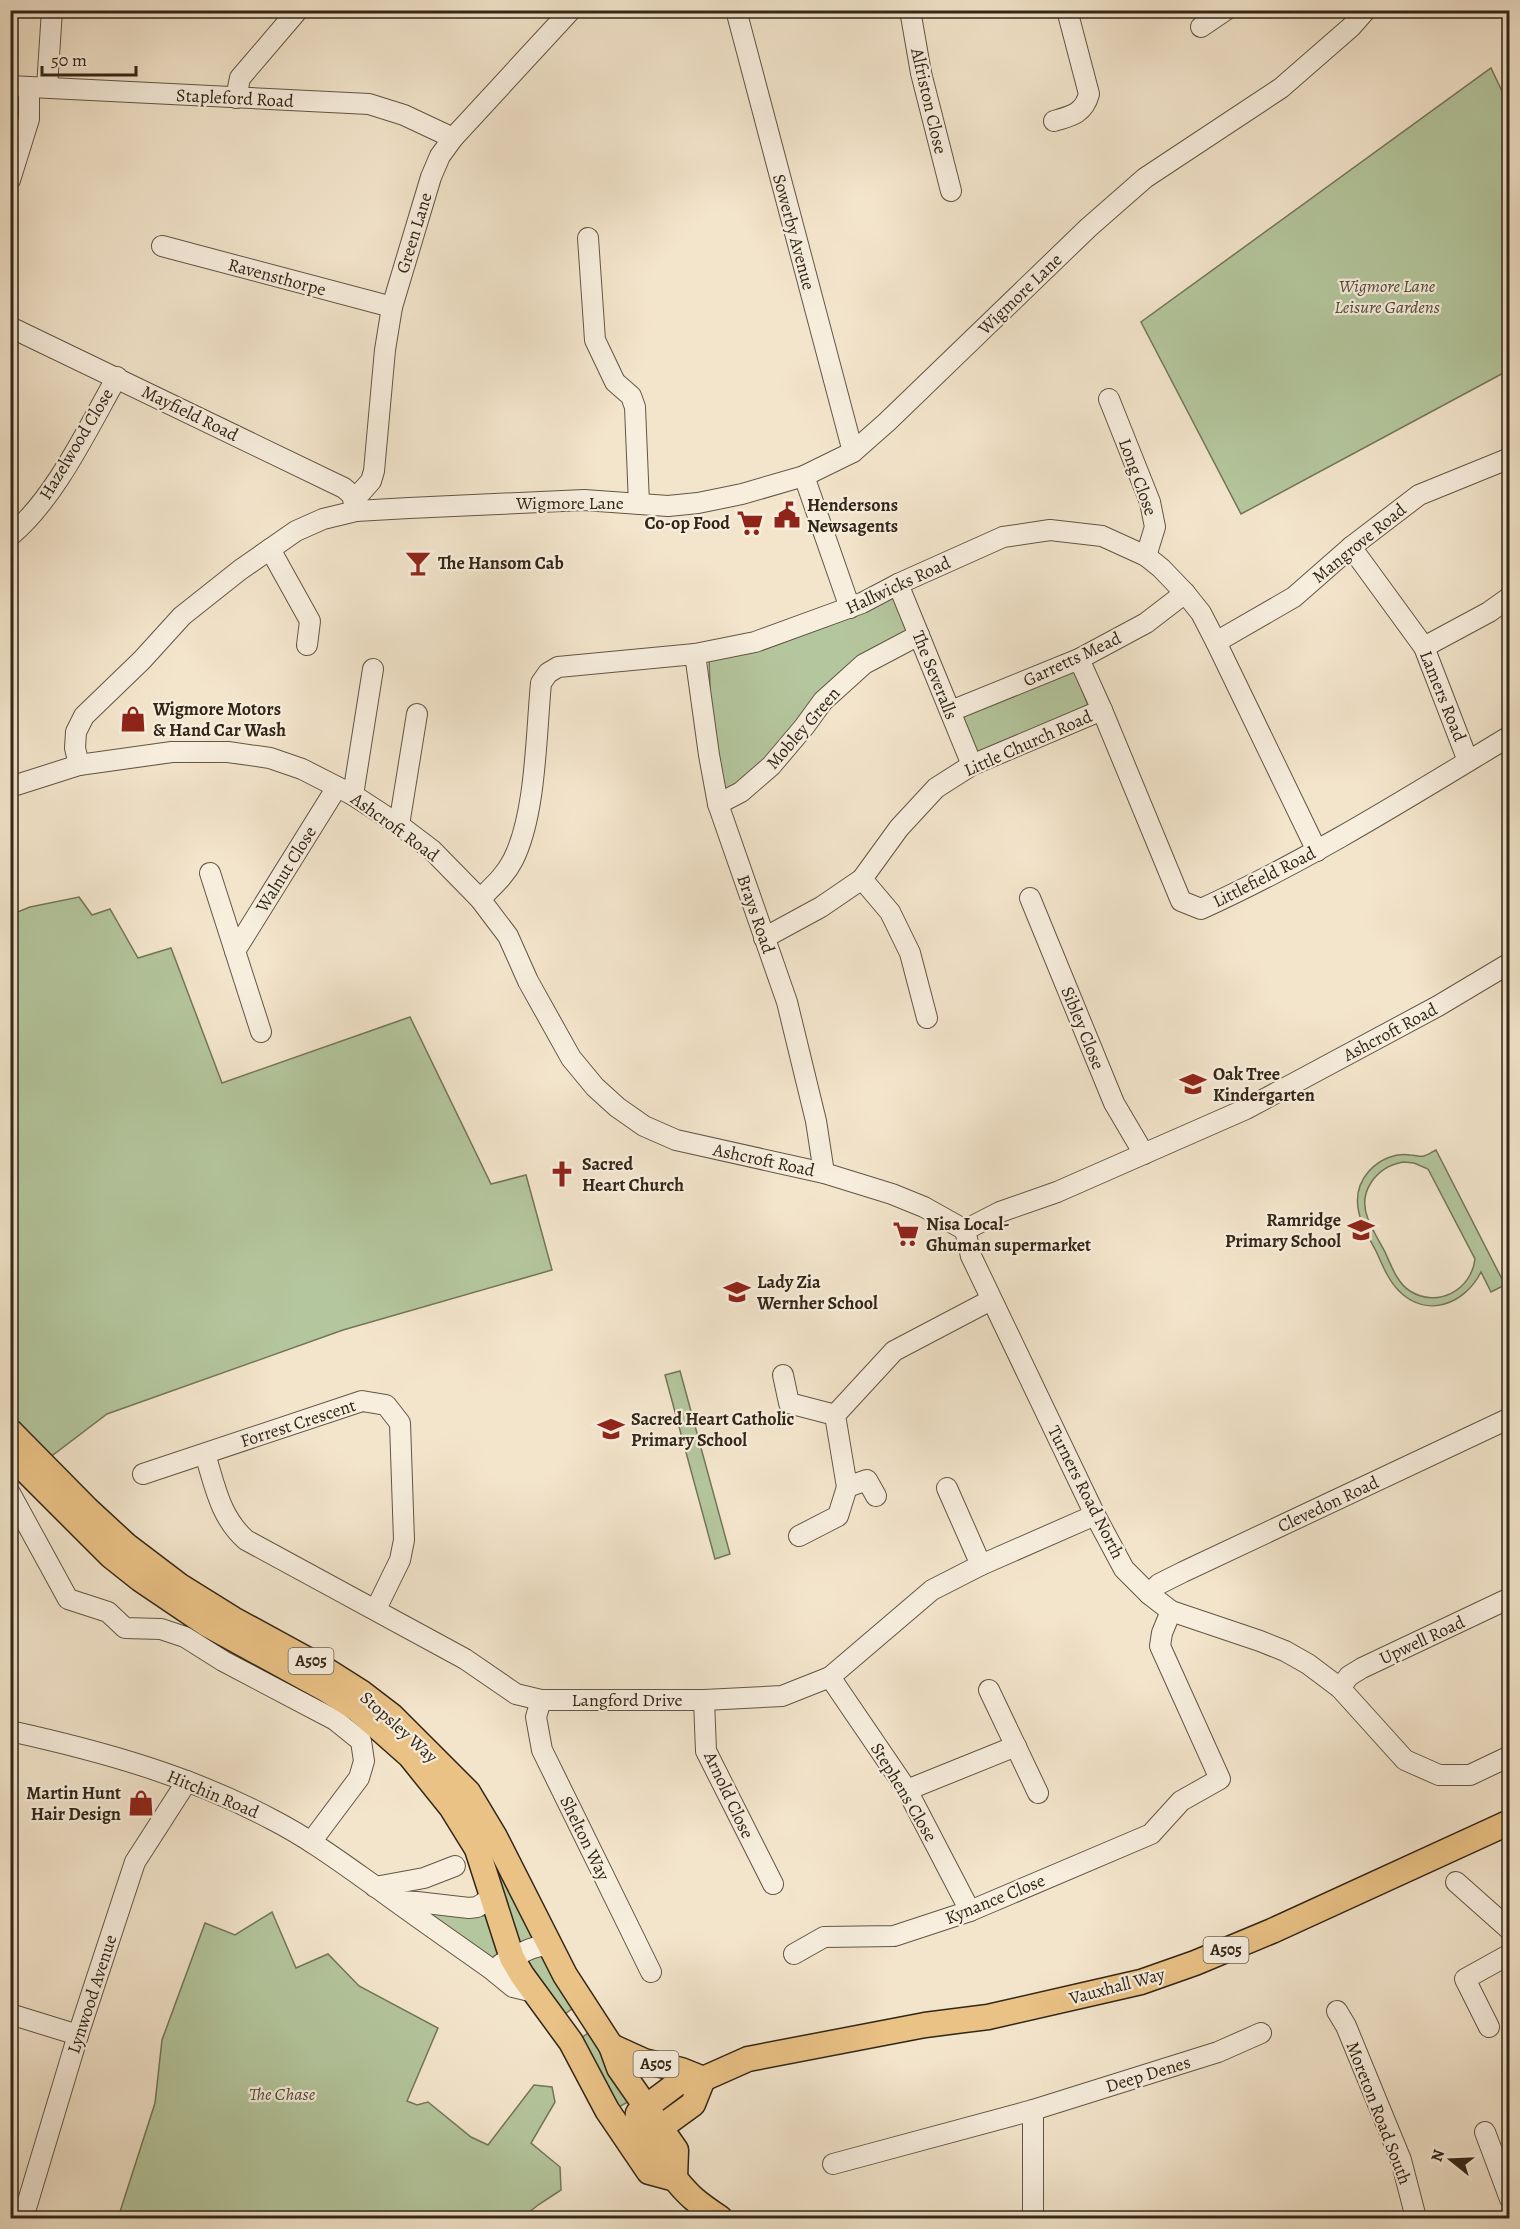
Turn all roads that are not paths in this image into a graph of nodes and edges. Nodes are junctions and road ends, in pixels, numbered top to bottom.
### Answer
1 (52, 10) edge
2 (298, 10) edge
3 (571, 10) edge
4 (736, 10) edge
5 (910, 10) edge
6 (1067, 10) edge
7 (1226, 10) edge
8 (1366, 10) edge
9 (1201, 27) dead end
10 (29, 86) edge
11 (236, 98) junction
12 (1054, 121) dead end
13 (453, 138) junction
14 (10, 180) edge
15 (951, 191) dead end
16 (588, 238) dead end
17 (162, 246) dead end
18 (392, 307) junction
19 (10, 327) edge
20 (117, 377) junction
21 (1109, 399) dead end
22 (853, 453) junction
23 (1509, 458) edge
24 (804, 476) junction
25 (639, 504) junction
26 (355, 505) junction
27 (10, 536) edge
28 (1351, 547) junction
29 (270, 549) junction
30 (1146, 556) junction
31 (898, 584) junction
32 (1185, 593) junction
33 (1509, 597) edge
34 (850, 608) junction
35 (919, 635) junction
36 (1216, 642) junction
37 (307, 645) dead end
38 (1424, 647) junction
39 (695, 654) junction
40 (1079, 659) junction
41 (373, 669) dead end
42 (1102, 710) junction
43 (951, 711) junction
44 (417, 714) dead end
45 (1509, 736) edge
46 (1468, 761) junction
47 (79, 765) junction
48 (972, 765) junction
49 (10, 787) edge
50 (345, 791) junction
51 (718, 804) junction
52 (399, 825) junction
53 (1317, 851) junction
54 (210, 873) dead end
55 (862, 879) junction
56 (1030, 898) dead end
57 (480, 899) junction
58 (764, 938) junction
59 (235, 951) junction
60 (1509, 963) edge
61 (927, 1018) dead end
62 (261, 1032) dead end
63 (1144, 1154) junction
64 (824, 1173) junction
65 (965, 1230) junction
66 (991, 1300) junction
67 (783, 1375) dead end
68 (835, 1415) junction
69 (1509, 1418) edge
70 (10, 1431) edge
71 (205, 1454) junction
72 (10, 1455) edge
73 (143, 1474) dead end
74 (847, 1487) junction
75 (947, 1488) dead end
76 (10, 1493) edge
77 (876, 1496) dead end
78 (1095, 1515) junction
79 (799, 1536) dead end
80 (981, 1565) junction
81 (1149, 1594) junction
82 (1509, 1599) edge
83 (376, 1609) junction
84 (1171, 1611) junction
85 (830, 1677) junction
86 (1340, 1688) junction
87 (989, 1690) dead end
88 (541, 1700) junction
89 (704, 1700) junction
90 (10, 1731) edge
91 (1016, 1746) junction
92 (1509, 1756) edge
93 (187, 1781) junction
94 (907, 1790) junction
95 (1038, 1793) dead end
96 (1509, 1822) edge
97 (311, 1842) junction
98 (455, 1866) dead end
99 (1456, 1882) dead end
100 (773, 1884) dead end
101 (375, 1887) junction
102 (493, 1897) junction
103 (396, 1901) junction
104 (970, 1911) junction
105 (1509, 1930) edge
106 (550, 1946) junction
107 (794, 1954) dead end
108 (1509, 1954) edge
109 (502, 1963) junction
110 (651, 1972) dead end
111 (1337, 2011) dead end
112 (10, 2014) edge
113 (1490, 2027) dead end
114 (1260, 2033) dead end
115 (78, 2035) junction
116 (611, 2046) junction
117 (703, 2079) junction
118 (645, 2106) junction
119 (1033, 2110) junction
120 (617, 2124) junction
121 (652, 2131) junction
122 (1485, 2132) dead end
123 (833, 2164) dead end
124 (675, 2179) junction
125 (1509, 2199) edge
126 (22, 2218) edge
127 (720, 2218) edge
128 (1033, 2218) edge
129 (1416, 2218) edge

1 - 10 street
2 - 11 street
3 - 13 street, Green Lane
4 - 22 street, Sowerby Avenue
5 - 15 street, Alfriston Close
6 - 12 street
7 - 9 street
8 - 22 street, Wigmore Lane
10 - 11 street, Stapleford Road
10 - 14 street
11 - 13 street, Stapleford Road
13 - 18 street, Green Lane
16 - 25 street
17 - 18 street, Ravensthorpe
18 - 26 street, Green Lane
19 - 20 street, Mayfield Road
20 - 26 street, Mayfield Road
20 - 27 street, Hazelwood Close
21 - 30 street, Long Close
22 - 24 street, Wigmore Lane
23 - 28 street, Mangrove Road
24 - 25 street, Wigmore Lane
24 - 34 street
25 - 26 street, Wigmore Lane
26 - 29 street, Wigmore Lane
28 - 36 street, Mangrove Road
28 - 38 street, Lamers Road
29 - 37 street
29 - 47 street, Wigmore Lane
30 - 31 street, Hallwicks Road
30 - 32 street, Hallwicks Road
31 - 34 street, Hallwicks Road
31 - 35 street, The Severalls
32 - 36 street, Hallwicks Road
32 - 40 street, Garretts Mead
33 - 38 street
34 - 39 street, Hallwicks Road
35 - 43 street, The Severalls
35 - 51 street, Mobley Green
36 - 53 street, Hallwicks Road
38 - 46 street, Lamers Road
39 - 51 street, Brays Road
39 - 57 street, Hallwicks Road
40 - 42 street, Littlefield Road
40 - 43 street, Garretts Mead
41 - 50 street
42 - 48 street, Little Church Road
42 - 53 street, Littlefield Road
43 - 48 street, The Severalls
44 - 52 street
45 - 46 street, Littlefield Road
46 - 53 street, Littlefield Road
47 - 49 street, Ashcroft Road
47 - 50 street, Ashcroft Road
48 - 55 street, Little Church Road
50 - 52 street, Ashcroft Road
50 - 59 street, Walnut Close
51 - 58 street, Brays Road
52 - 57 street, Ashcroft Road
54 - 59 street
55 - 58 street, Little Church Road
55 - 61 street
56 - 63 street, Sibley Close
57 - 64 street, Ashcroft Road
58 - 64 street, Brays Road
59 - 62 street
60 - 63 street, Ashcroft Road
63 - 65 street, Ashcroft Road
64 - 65 street, Ashcroft Road
65 - 66 street, Turners Road North
66 - 68 street
66 - 78 street, Turners Road North
67 - 68 street
68 - 74 street
69 - 81 street, Clevedon Road
70 - 106 main road, Stopsley Way / A505
71 - 73 street, Forrest Crescent
71 - 83 street, Langford Drive
71 - 83 street, Forrest Crescent
72 - 102 main road, Stopsley Way / A505
74 - 77 street
74 - 79 street
75 - 80 street
76 - 97 street, Stopsley Way
78 - 80 street, Langford Drive
78 - 81 street, Turners Road North
80 - 85 street, Langford Drive
81 - 84 street, Turners Road North
82 - 86 street, Upwell Road
83 - 88 street, Langford Drive
84 - 86 street, Turners Road North
84 - 104 street, Kynance Close
85 - 89 street, Langford Drive
85 - 94 street, Stephens Close
86 - 92 street, Turners Road North
87 - 91 street
88 - 89 street, Langford Drive
88 - 110 street, Shelton Way
89 - 100 street, Arnold Close
90 - 93 street, Hitchin Road
91 - 94 street
91 - 95 street
93 - 97 street, Hitchin Road
93 - 115 street, Lynwood Avenue
94 - 104 street, Stephens Close
96 - 117 main road, Vauxhall Way / A505
97 - 101 street, Hitchin Road
98 - 101 street
99 - 105 street
101 - 103 street, Hitchin Road
102 - 103 street, Hitchin Road
102 - 109 main road, Stopsley Way / A505
103 - 109 street, Hitchin Road
104 - 107 street, Kynance Close
106 - 109 street
106 - 116 main road, Stopsley Way / A505
108 - 113 street
109 - 120 main road, Stopsley Way / A505
111 - 129 street, Moreton Road South
112 - 115 street
114 - 119 street, Deep Denes
115 - 126 street, Lynwood Avenue
116 - 117 main road, A505
116 - 118 main road, Stopsley Way / A505
117 - 118 main road, Vauxhall Way
117 - 121 main road, A505
118 - 121 main road
119 - 123 street, Deep Denes
119 - 128 street
120 - 121 main road
120 - 124 main road
121 - 124 main road
122 - 125 street
124 - 127 main road

